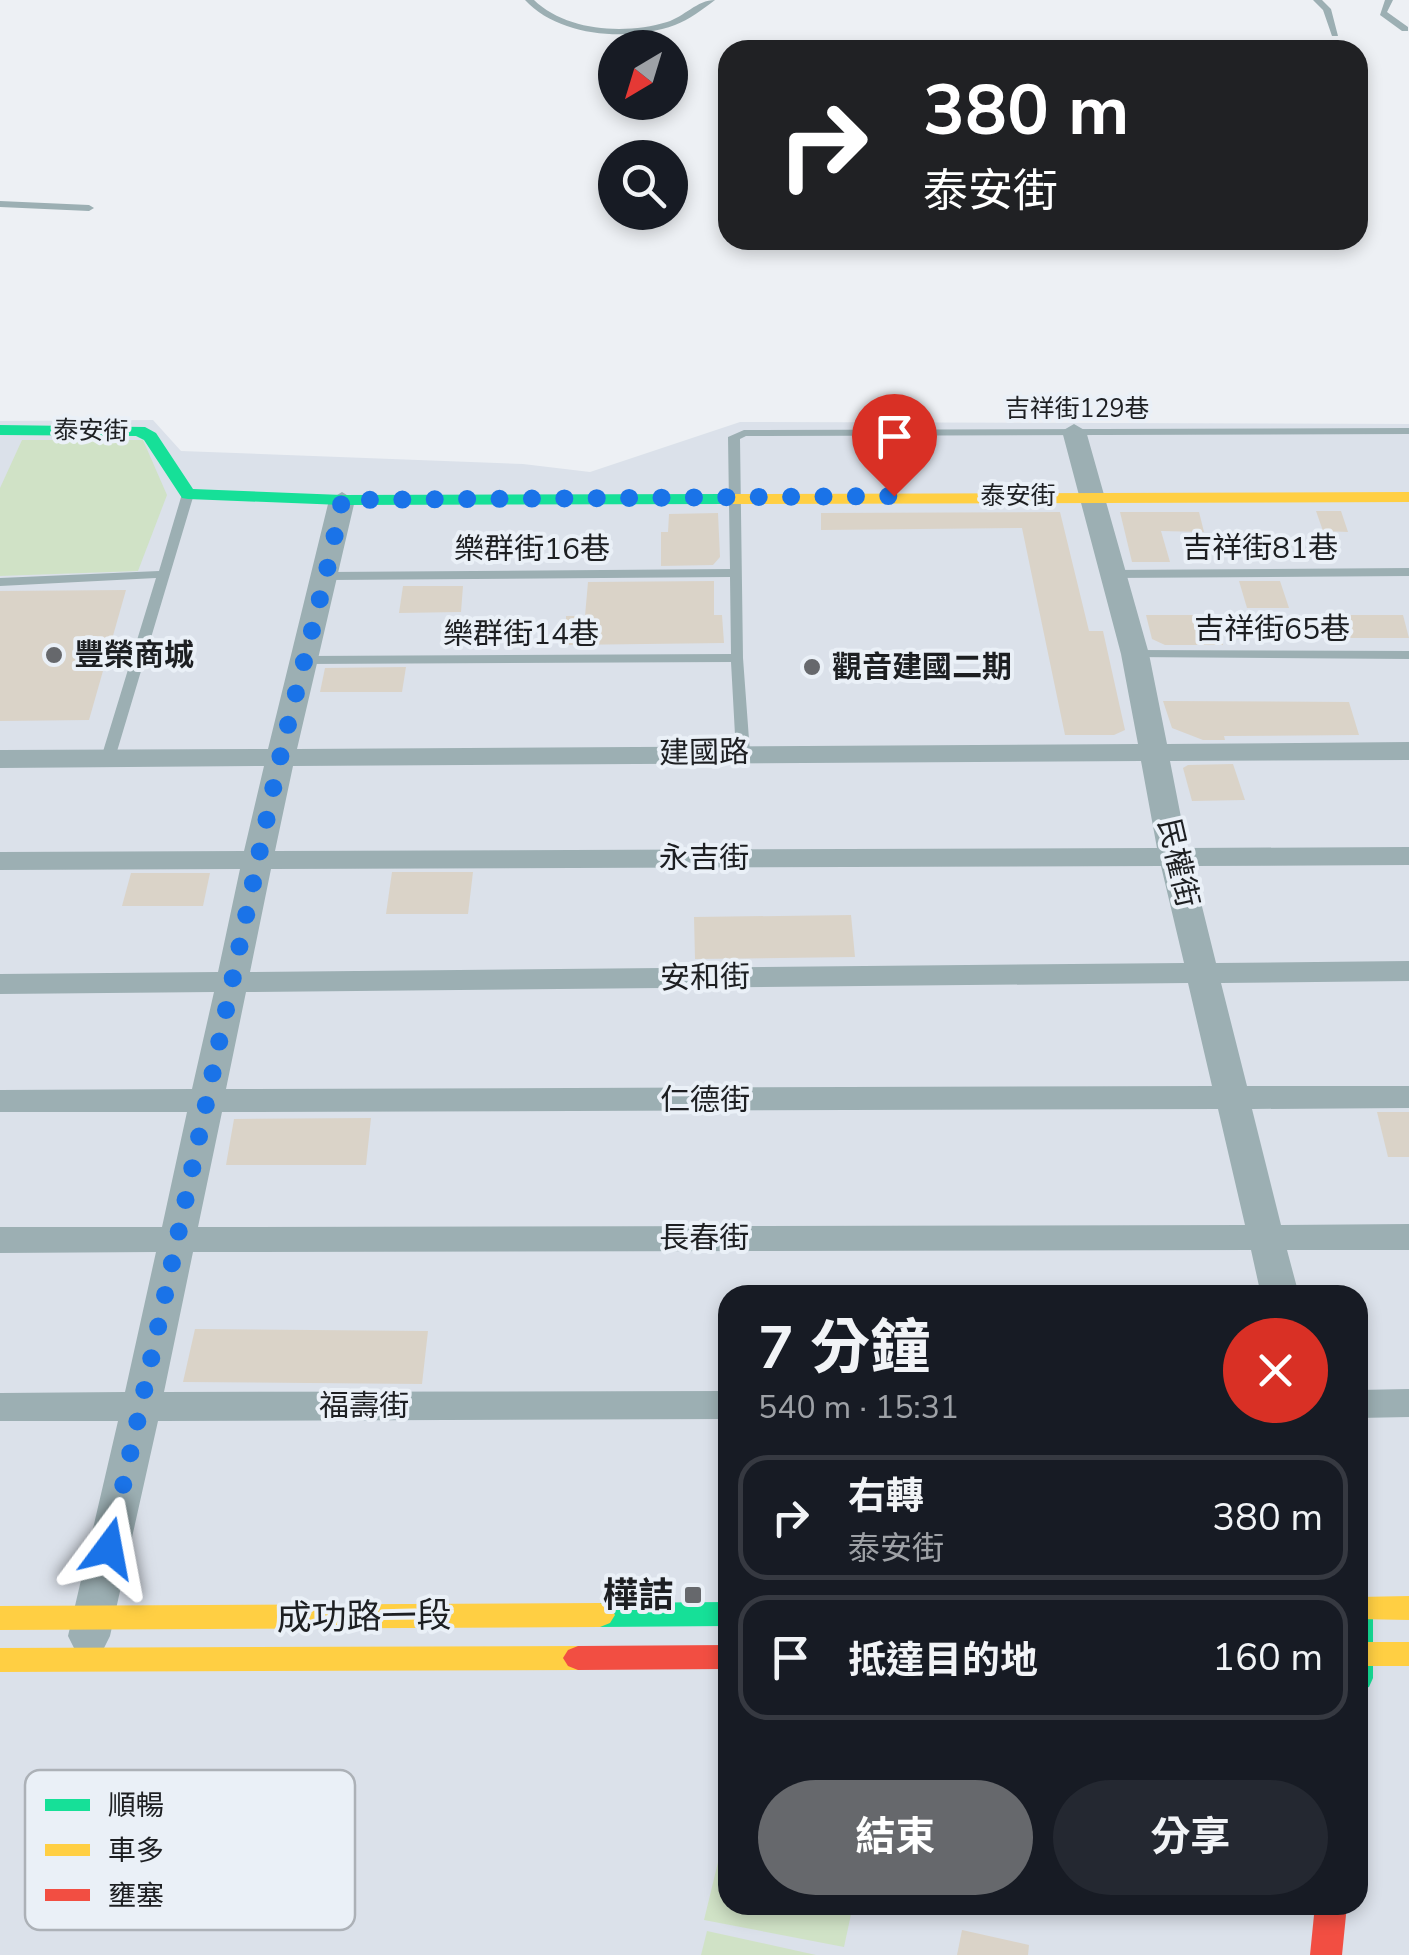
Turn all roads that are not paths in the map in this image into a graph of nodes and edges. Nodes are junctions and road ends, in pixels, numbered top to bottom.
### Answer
1 (529, 0) edge
2 (711, 0) edge
3 (1316, 0) edge
4 (1389, 0) edge
5 (1405, 29) dead end
6 (1335, 34) dead end
7 (0, 204) edge
8 (89, 208) dead end
9 (0, 430) edge
10 (1409, 431) edge
11 (1074, 432) junction
12 (188, 494) junction
13 (736, 496) junction
14 (1091, 496) junction
15 (1409, 497) edge
16 (342, 500) junction
17 (1409, 572) edge
18 (736, 573) junction
19 (165, 574) junction
20 (1112, 574) junction
21 (328, 576) junction
22 (0, 582) edge
23 (1135, 654) junction
24 (1409, 655) edge
25 (737, 658) junction
26 (306, 660) junction
27 (1154, 751) junction
28 (1409, 751) edge
29 (743, 753) junction
30 (108, 758) junction
31 (280, 758) junction
32 (0, 759) edge
33 (1409, 856) edge
34 (1174, 857) junction
35 (258, 860) junction
36 (0, 861) edge
37 (1409, 971) edge
38 (1204, 972) junction
39 (0, 984) edge
40 (234, 984) junction
41 (1409, 1098) edge
42 (205, 1100) junction
43 (1234, 1100) junction
44 (0, 1101) edge
45 (1409, 1237) edge
46 (180, 1238) junction
47 (1265, 1238) junction
48 (0, 1240) edge
49 (1277, 1285) edge
50 (1409, 1403) edge
51 (1368, 1404) edge
52 (718, 1405) edge
53 (141, 1406) junction
54 (0, 1407) edge
55 (1368, 1607) edge
56 (1409, 1608) edge
57 (718, 1614) edge
58 (0, 1618) edge
59 (93, 1619) junction
60 (1409, 1654) edge
61 (718, 1657) edge
62 (0, 1660) edge
63 (84, 1660) junction
64 (1368, 1660) edge
65 (1330, 1915) edge
66 (1326, 1955) edge

1 - 2 lane
3 - 6 lane
4 - 5 lane
7 - 8 lane
9 - 12 street, 泰安街
10 - 11 lane, 吉祥街129巷
11 - 13 lane, 吉祥街129巷
11 - 14 street, 民權街
12 - 16 street, 泰安街
12 - 19 lane
13 - 14 street, 泰安街
13 - 16 street, 泰安街
13 - 18 lane
14 - 15 street, 泰安街
14 - 20 street, 民權街
16 - 21 street
17 - 20 lane, 吉祥街81巷
18 - 21 lane, 樂群街16巷
18 - 25 lane
19 - 22 lane
19 - 30 lane
20 - 23 street, 民權街
21 - 26 street
23 - 24 lane, 吉祥街65巷
23 - 27 street, 民權街
25 - 26 lane, 樂群街14巷
25 - 29 lane
26 - 31 street
27 - 28 street, 建國路
27 - 29 street, 建國路
27 - 34 street, 民權街
29 - 31 street, 建國路
30 - 31 street, 建國路
30 - 32 street, 建國路
31 - 35 street
33 - 34 street, 永吉街
34 - 35 street, 永吉街
34 - 38 street, 民權街
35 - 36 street, 永吉街
35 - 40 street
37 - 38 street, 安和街
38 - 40 street, 安和街
38 - 43 street, 民權街
39 - 40 street, 安和街
40 - 42 street
41 - 43 street, 仁德街
42 - 43 street, 仁德街
42 - 44 street, 仁德街
42 - 46 street
43 - 47 street, 民權街
45 - 47 street, 長春街
46 - 47 street, 長春街
46 - 48 street, 長春街
46 - 53 street
47 - 49 street, 民權街
50 - 51 street
52 - 53 street, 福壽街
53 - 54 street, 福壽街
53 - 59 street
55 - 56 street
57 - 59 street, 成功路一段
58 - 59 street, 成功路一段
59 - 63 street
60 - 64 street
61 - 63 street, 成功路一段
62 - 63 street, 成功路一段
65 - 66 street

